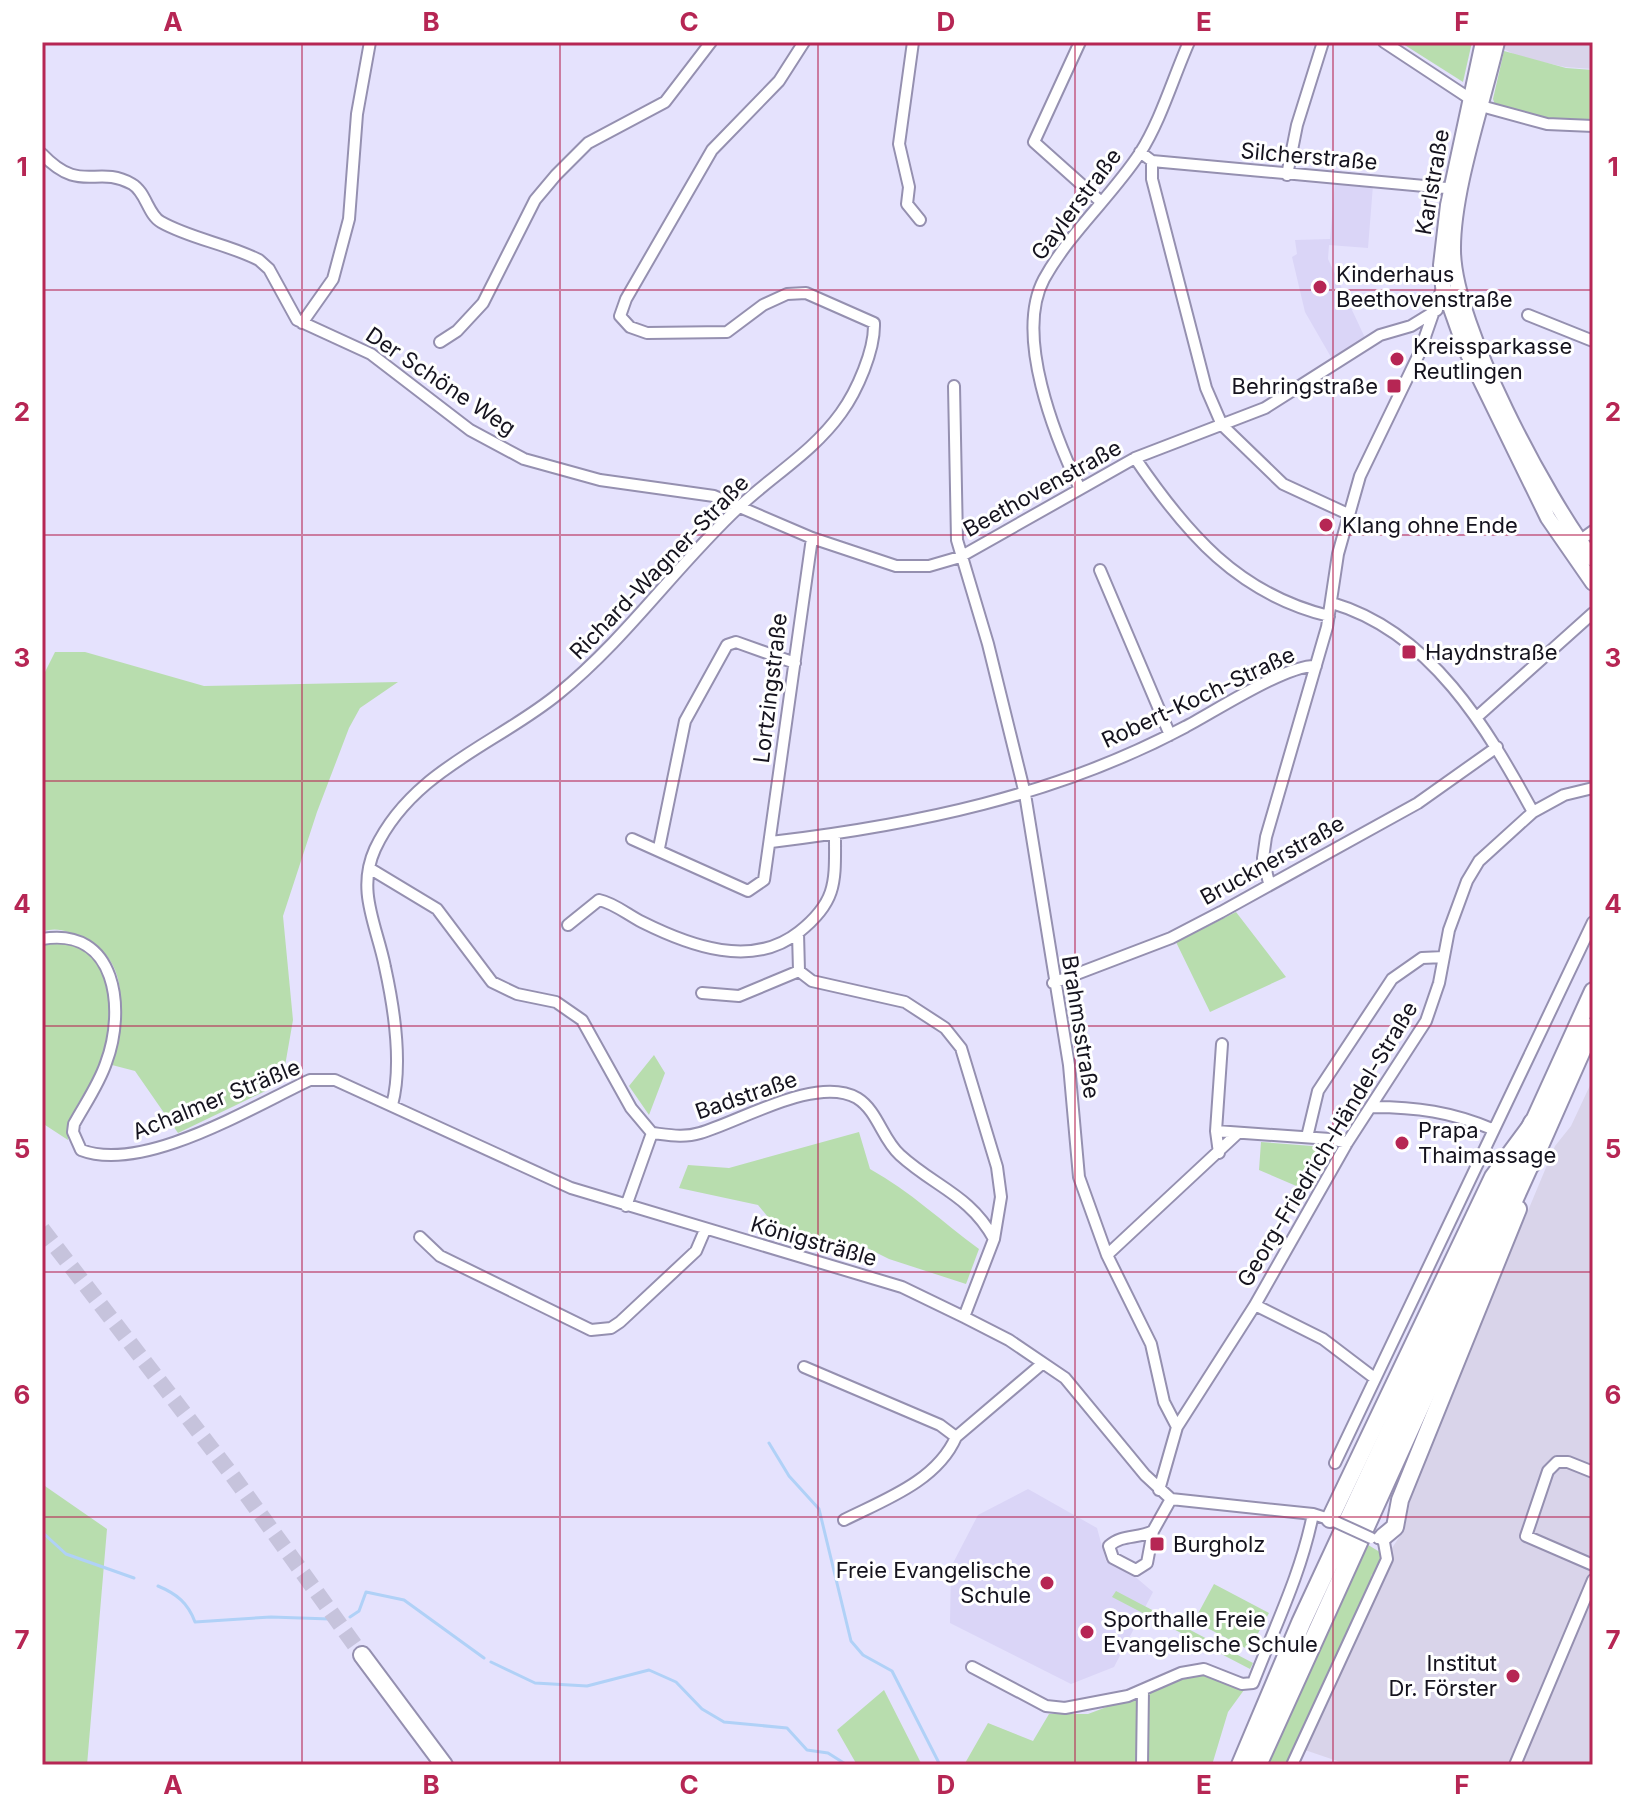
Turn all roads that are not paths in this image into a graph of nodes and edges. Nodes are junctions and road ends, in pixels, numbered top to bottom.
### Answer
1 (370, 42) edge
2 (711, 42) edge
3 (804, 42) edge
4 (913, 42) edge
5 (1080, 42) edge
6 (1189, 42) edge
7 (1323, 42) edge
8 (1384, 42) edge
9 (1497, 42) edge
10 (1485, 51) edge
11 (1476, 102) junction
12 (1593, 126) edge
13 (1140, 152) junction
14 (42, 154) edge
15 (1152, 161) junction
16 (1287, 175) junction
17 (1457, 189) junction
18 (1100, 201) junction
19 (920, 220) dead end
20 (1446, 312) junction
21 (1528, 315) dead end
22 (302, 323) junction
23 (1593, 341) edge
24 (440, 342) dead end
25 (954, 386) dead end
26 (1222, 425) junction
27 (1135, 458) junction
28 (1080, 489) junction
29 (740, 505) junction
30 (1348, 514) junction
31 (1593, 531) edge
32 (812, 538) junction
33 (1573, 544) junction
34 (960, 557) junction
35 (1593, 559) edge
36 (1100, 570) dead end
37 (1593, 583) edge
38 (1332, 603) junction
39 (1593, 613) edge
40 (1329, 616) junction
41 (795, 663) junction
42 (1316, 666) junction
43 (1478, 716) junction
44 (1170, 735) junction
45 (1497, 747) junction
46 (1593, 788) edge
47 (1025, 794) junction
48 (1533, 812) junction
49 (835, 835) junction
50 (632, 839) dead end
51 (771, 842) junction
52 (659, 848) junction
53 (369, 868) junction
54 (1269, 883) junction
55 (1593, 922) edge
56 (568, 925) dead end
57 (798, 933) junction
58 (42, 939) edge
59 (1444, 957) junction
60 (799, 971) junction
61 (1053, 983) junction
62 (1593, 991) edge
63 (702, 993) dead end
64 (1593, 1026) edge
65 (1222, 1044) dead end
66 (392, 1105) junction
67 (1373, 1107) junction
68 (1533, 1123) junction
69 (1492, 1129) junction
70 (1216, 1131) junction
71 (652, 1133) junction
72 (1238, 1133) junction
73 (1307, 1137) junction
74 (1347, 1143) junction
75 (1535, 1152) junction
76 (1219, 1153) junction
77 (626, 1206) junction
78 (705, 1230) junction
79 (420, 1237) dead end
80 (994, 1239) junction
81 (1107, 1255) junction
82 (1255, 1305) junction
83 (964, 1317) junction
84 (1043, 1363) junction
85 (804, 1367) dead end
86 (1373, 1377) junction
87 (1177, 1427) junction
88 (956, 1437) junction
89 (1335, 1463) dead end
90 (1593, 1472) edge
91 (1159, 1490) junction
92 (1171, 1499) junction
93 (1327, 1518) junction
94 (844, 1520) dead end
95 (1153, 1531) junction
96 (1377, 1538) junction
97 (1593, 1565) edge
98 (1593, 1580) edge
99 (1589, 1601) edge
100 (362, 1655) tunnel mouth
101 (972, 1667) dead end
102 (1143, 1690) junction
103 (444, 1765) edge
104 (1142, 1765) edge
105 (1241, 1765) edge
106 (1257, 1765) edge
107 (1292, 1765) edge
108 (1515, 1765) edge

1 - 22 street
2 - 24 street
3 - 29 street, Richard-Wagner-Straße
4 - 19 street
5 - 18 street
6 - 13 street, Gaylerstraße
7 - 16 street
8 - 11 street
9 - 10 main road, Karlstraße
10 - 11 main road, Karlstraße
11 - 12 street
11 - 17 main road, Karlstraße
13 - 15 street
13 - 18 street, Gaylerstraße
14 - 22 street
15 - 16 street, Silcherstraße
15 - 26 street
16 - 17 street, Silcherstraße
17 - 20 main road, Karlstraße
17 - 20 main road, Karlstraße
18 - 28 street, Gaylerstraße
20 - 26 street, Beethovenstraße
20 - 30 street
20 - 33 main road, Karlstraße
21 - 23 street
22 - 29 street, Der Schöne Weg
25 - 34 street, Brahmsstraße
26 - 27 street, Beethovenstraße
26 - 30 street
27 - 28 street, Beethovenstraße
27 - 40 street
28 - 34 street, Beethovenstraße
29 - 32 street, Beethovenstraße
29 - 53 street, Richard-Wagner-Straße
30 - 38 street
31 - 33 street
32 - 34 street, Beethovenstraße
32 - 41 street, Lortzingstraße
33 - 35 main road, Karlstraße
33 - 37 main road, Karlstraße
34 - 47 street, Brahmsstraße
36 - 44 street
38 - 40 street
38 - 43 street
39 - 43 street
40 - 42 street
41 - 51 street, Lortzingstraße
41 - 52 street
42 - 44 street, Robert-Koch-Straße
42 - 54 street
43 - 45 street
44 - 47 street, Robert-Koch-Straße
45 - 48 street
45 - 54 street, Brucknerstraße
46 - 48 street, Georg-Friedrich-Händel-Straße
47 - 49 street, Robert-Koch-Straße
47 - 61 street, Brahmsstraße
48 - 59 street, Georg-Friedrich-Händel-Straße
49 - 51 street, Robert-Koch-Straße
49 - 57 street
50 - 52 street
51 - 52 street, Lortzingstraße
53 - 66 street, Richard-Wagner-Straße
53 - 71 street
54 - 61 street, Brucknerstraße
55 - 69 street
56 - 57 street
57 - 60 street
58 - 66 street, Achalmer Sträßle
59 - 67 street, Georg-Friedrich-Händel-Straße
59 - 73 street
60 - 63 street
60 - 80 street
61 - 81 street, Brahmsstraße
62 - 68 main road
64 - 75 main road
65 - 70 street
66 - 77 street, Königsträßle
67 - 69 street
67 - 74 street, Georg-Friedrich-Händel-Straße
68 - 93 main road
68 - 105 highway
69 - 86 street
70 - 72 street
70 - 76 street
71 - 77 street
71 - 80 street, Badstraße
72 - 73 street
72 - 76 street
73 - 74 street
74 - 82 street, Georg-Friedrich-Händel-Straße
75 - 96 main road
75 - 106 highway
76 - 81 street
77 - 78 street, Königsträßle
78 - 79 street
78 - 83 street, Königsträßle
80 - 83 street
81 - 87 street, Brahmsstraße
82 - 86 street
82 - 87 street, Georg-Friedrich-Händel-Straße
83 - 84 street, Königsträßle
84 - 88 street
84 - 91 street, Königsträßle
85 - 88 street
86 - 89 street
87 - 91 street
88 - 94 street
90 - 97 street
91 - 92 street, Königsträßle
92 - 93 street
92 - 95 street
93 - 96 street, bridge
93 - 102 street
95 - 95 street
96 - 107 street
98 - 99 street
99 - 108 street
100 - 103 main road
101 - 102 street
102 - 104 street

